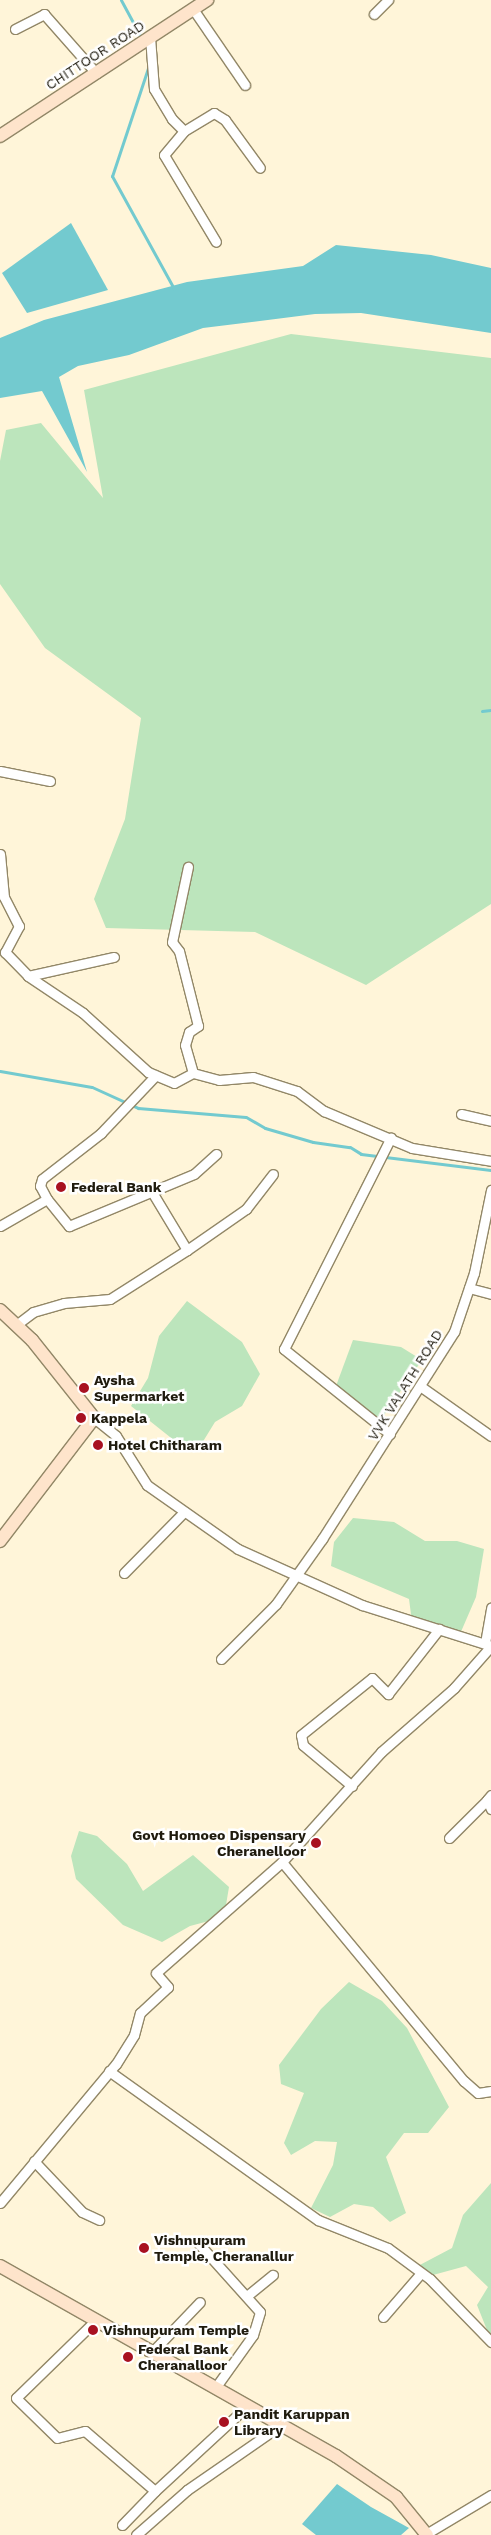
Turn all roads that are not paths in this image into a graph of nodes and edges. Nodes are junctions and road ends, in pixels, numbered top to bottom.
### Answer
1 (207, 0) edge
2 (388, 0) edge
3 (193, 9) junction
4 (374, 14) dead end
5 (15, 29) dead end
6 (150, 37) junction
7 (96, 73) junction
8 (245, 85) dead end
9 (184, 131) junction
10 (0, 136) edge
11 (260, 168) dead end
12 (216, 242) dead end
13 (0, 771) edge
14 (50, 781) dead end
15 (0, 854) edge
16 (188, 867) dead end
17 (3, 950) edge
18 (114, 957) dead end
19 (28, 976) junction
20 (193, 1073) junction
21 (155, 1076) junction
22 (461, 1114) dead end
23 (491, 1121) edge
24 (391, 1137) junction
25 (216, 1154) dead end
26 (491, 1161) edge
27 (273, 1174) dead end
28 (491, 1190) edge
29 (152, 1192) junction
30 (46, 1199) junction
31 (0, 1226) edge
32 (187, 1250) junction
33 (469, 1288) junction
34 (491, 1294) edge
35 (0, 1310) edge
36 (16, 1325) junction
37 (420, 1386) junction
38 (94, 1418) junction
39 (390, 1434) junction
40 (491, 1436) edge
41 (184, 1512) junction
42 (1, 1536) edge
43 (124, 1572) dead end
44 (296, 1575) junction
45 (491, 1608) edge
46 (439, 1629) junction
47 (489, 1645) edge
48 (221, 1660) dead end
49 (352, 1786) junction
50 (489, 1797) edge
51 (491, 1809) edge
52 (450, 1838) dead end
53 (282, 1862) junction
54 (109, 2071) junction
55 (491, 2091) edge
56 (34, 2161) junction
57 (0, 2203) edge
58 (99, 2220) dead end
59 (199, 2244) dead end
60 (0, 2266) edge
61 (421, 2273) junction
62 (273, 2275) dead end
63 (248, 2295) junction
64 (200, 2302) dead end
65 (383, 2317) dead end
66 (95, 2321) junction
67 (491, 2342) edge
68 (152, 2352) junction
69 (215, 2388) junction
70 (247, 2406) junction
71 (281, 2425) junction
72 (155, 2491) junction
73 (491, 2495) edge
74 (122, 2525) dead end
75 (136, 2535) edge
76 (427, 2535) edge

1 - 3 main road, CHITTOOR ROAD
2 - 4 street
3 - 6 main road, CHITTOOR ROAD
3 - 8 street
5 - 7 street
6 - 7 main road, CHITTOOR ROAD
6 - 9 street
7 - 10 main road, CHITTOOR ROAD
9 - 11 street
9 - 12 street
13 - 14 street
15 - 17 street
16 - 20 street
17 - 19 street
18 - 19 street
19 - 21 street
20 - 21 street
20 - 24 street
21 - 30 street
22 - 23 street
24 - 26 street
24 - 39 street
25 - 29 street
27 - 32 street
28 - 33 street, VVK VALATH ROAD
29 - 30 street
29 - 32 street
30 - 31 street
32 - 36 street
33 - 34 street
33 - 37 street, VVK VALATH ROAD
35 - 36 main road
36 - 38 main road
37 - 39 street, VVK VALATH ROAD
37 - 40 street
38 - 41 street
38 - 42 main road
39 - 44 street, VVK VALATH ROAD
41 - 43 street
41 - 44 street
44 - 46 street
44 - 48 street, VVK VALATH ROAD
45 - 47 street
46 - 47 street
46 - 49 street
47 - 49 street
49 - 53 street
50 - 51 street
50 - 52 street
53 - 54 street
53 - 55 street
54 - 56 street
54 - 61 street
56 - 57 street
56 - 58 street
59 - 63 street
60 - 66 main road
61 - 65 street
61 - 67 street
62 - 63 street
63 - 69 street
64 - 68 street
66 - 68 main road
66 - 72 street
68 - 69 main road
69 - 70 main road
70 - 71 main road
70 - 72 street
71 - 75 street
71 - 76 main road
72 - 74 street
73 - 76 street

